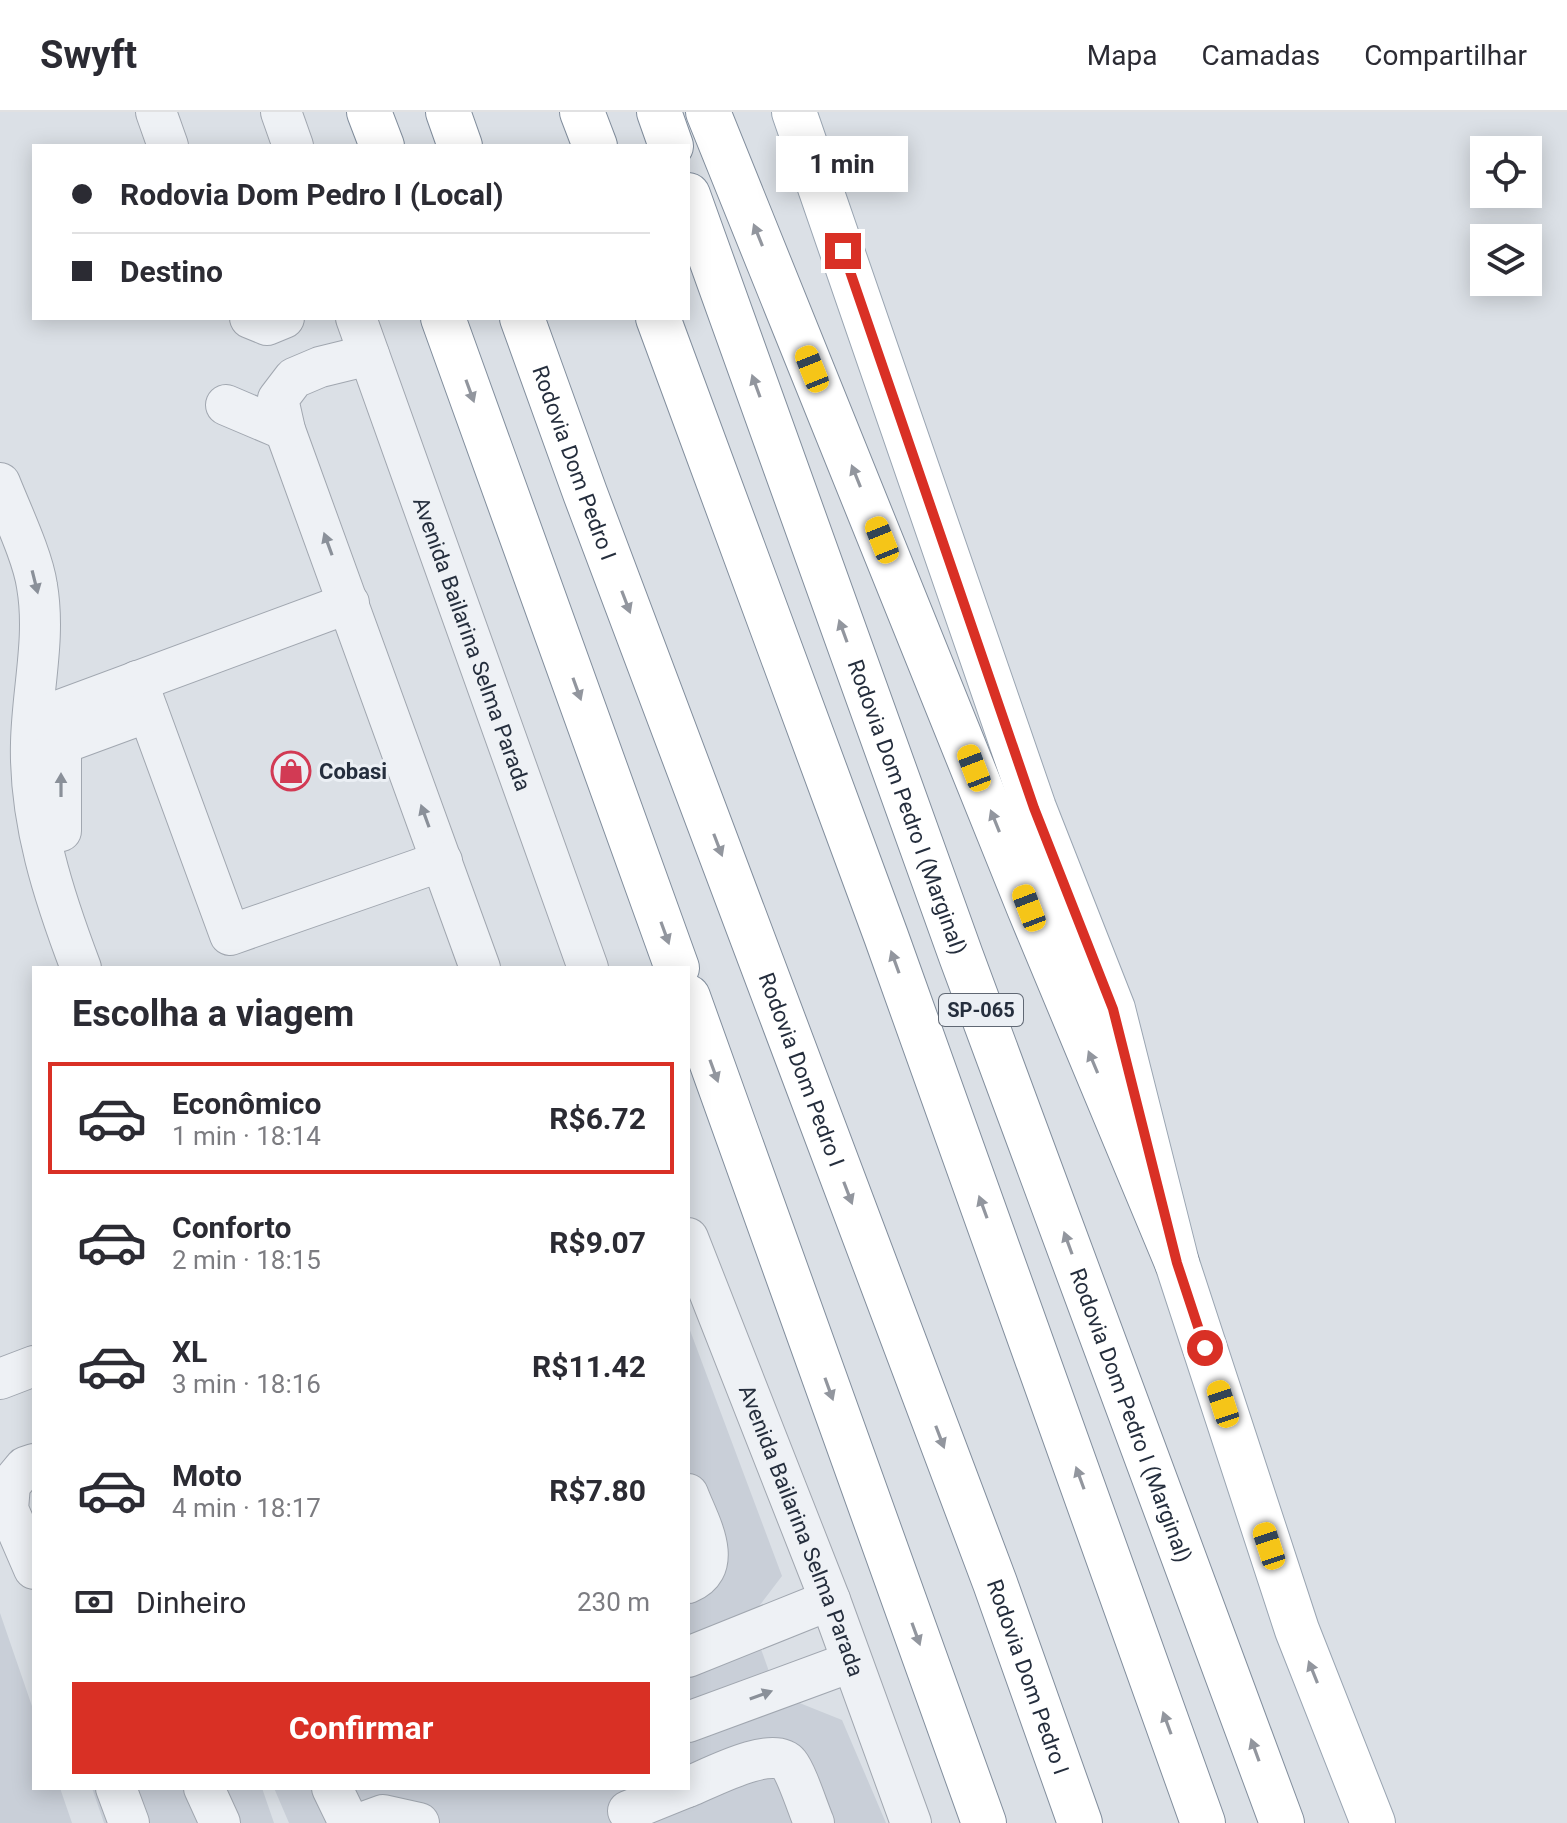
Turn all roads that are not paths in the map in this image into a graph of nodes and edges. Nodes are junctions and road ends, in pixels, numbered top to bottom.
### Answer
1 (156, 112) edge
2 (281, 112) edge
3 (369, 112) edge
4 (448, 112) edge
5 (582, 112) edge
6 (659, 112) edge
7 (708, 112) edge
8 (794, 112) edge
9 (167, 144) edge
10 (292, 144) edge
11 (381, 144) edge
12 (459, 144) edge
13 (594, 144) edge
14 (670, 144) edge
15 (690, 201) edge
16 (255, 320) edge
17 (279, 320) edge
18 (357, 320) edge
19 (444, 320) edge
20 (523, 320) edge
21 (659, 320) edge
22 (369, 355) junction
23 (226, 405) dead end
24 (285, 430) junction
25 (0, 483) edge
26 (11, 539) edge
27 (349, 603) junction
28 (142, 697) junction
29 (33, 720) junction
30 (442, 861) junction
31 (80, 966) edge
32 (103, 966) edge
33 (479, 966) edge
34 (587, 966) edge
35 (676, 966) edge
36 (690, 1003) edge
37 (690, 1243) edge
38 (1177, 1263) junction
39 (32, 1367) edge
40 (0, 1379) edge
41 (32, 1465) edge
42 (690, 1499) edge
43 (26, 1531) edge
44 (32, 1560) edge
45 (690, 1582) edge
46 (830, 1600) junction
47 (690, 1656) edge
48 (851, 1662) junction
49 (690, 1721) edge
50 (690, 1786) edge
51 (117, 1790) edge
52 (205, 1790) edge
53 (333, 1790) edge
54 (678, 1790) edge
55 (625, 1807) edge
56 (982, 1820) edge
57 (129, 1823) edge
58 (220, 1823) edge
59 (349, 1823) edge
60 (361, 1823) edge
61 (419, 1823) edge
62 (814, 1823) edge
63 (911, 1823) edge
64 (1080, 1823) edge
65 (1203, 1823) edge
66 (1282, 1823) edge
67 (1373, 1823) edge

1 - 9 street
2 - 10 street
3 - 11 main road
4 - 12 main road
5 - 13 main road
6 - 14 main road
38 -> 7 main road
8 - 38 main road
66 -> 15 main road, Rodovia Dom Pedro I (Marginal) / SP-065
16 - 17 street
18 - 22 street, Avenida Bailarina Selma Parada
19 -> 35 main road
20 -> 64 main road, Rodovia Dom Pedro I
65 -> 21 main road, SP-065
22 - 24 street
22 - 34 street, Avenida Bailarina Selma Parada
23 - 24 street
27 -> 24 street
25 - 26 street
26 -> 29 street
27 - 28 street
30 -> 27 street
28 - 29 street
28 - 30 street
32 -> 28 street
29 - 31 street
30 - 33 street
36 -> 56 main road
37 - 46 street, Avenida Bailarina Selma Parada
67 -> 38 main road
39 - 40 street
41 - 43 street
42 - 45 street
43 - 44 street
46 - 47 street
46 - 48 street, Avenida Bailarina Selma Parada
49 -> 48 street
48 - 63 street, Avenida Bailarina Selma Parada
50 - 62 street
51 - 57 street
52 - 58 street
53 - 59 street
54 - 55 street
60 - 61 street

